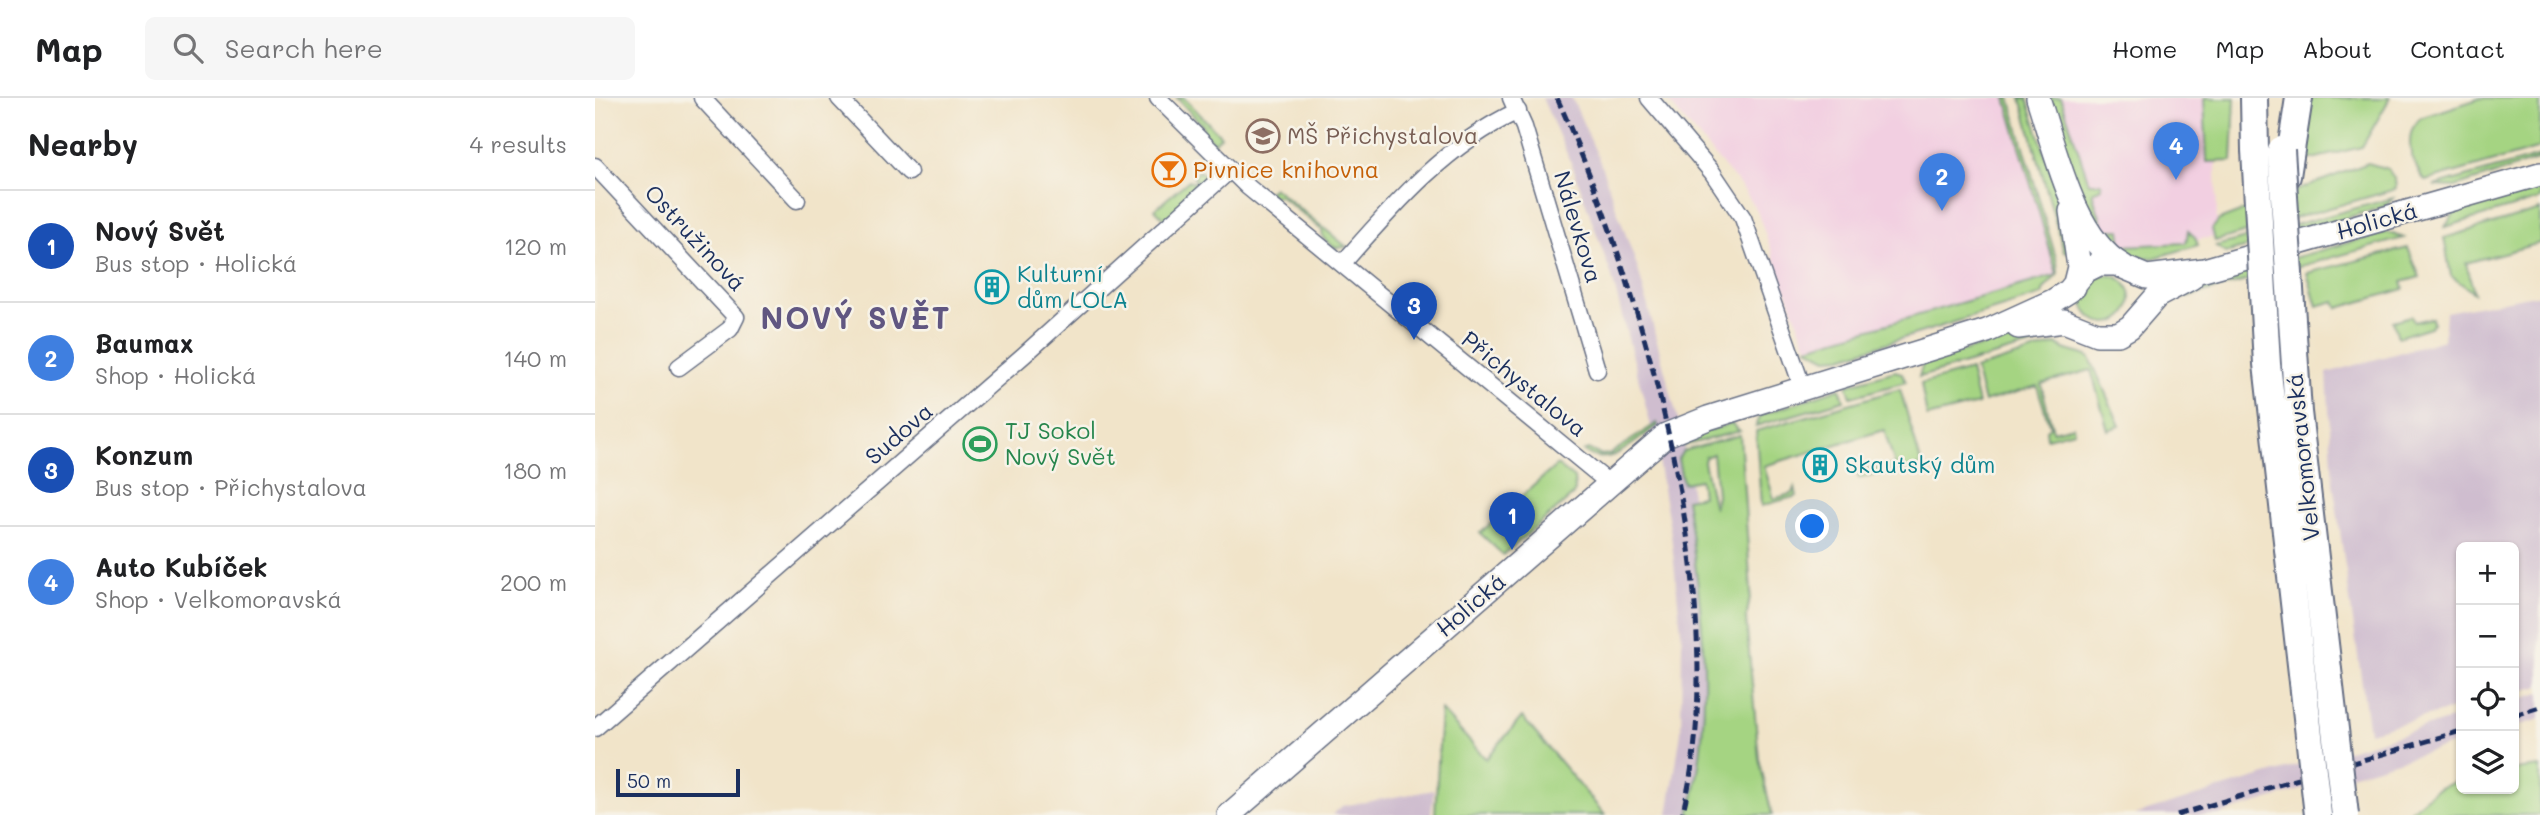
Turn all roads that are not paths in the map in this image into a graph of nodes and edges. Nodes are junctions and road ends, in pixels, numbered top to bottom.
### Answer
1 (702, 98) edge
2 (839, 98) edge
3 (1159, 98) edge
4 (1649, 98) edge
5 (2038, 98) edge
6 (2254, 98) edge
7 (2280, 98) edge
8 (2299, 98) edge
9 (1514, 104) edge
10 (2276, 150) junction
11 (595, 166) edge
12 (1230, 170) junction
13 (909, 172) dead end
14 (2540, 174) edge
15 (2069, 190) junction
16 (797, 200) dead end
17 (1342, 264) junction
18 (2126, 268) junction
19 (2213, 268) junction
20 (2076, 281) junction
21 (2139, 317) junction
22 (2091, 331) junction
23 (1974, 336) junction
24 (679, 367) dead end
25 (1597, 370) dead end
26 (1803, 389) junction
27 (1610, 484) junction
28 (595, 728) edge
29 (1229, 815) edge
30 (2318, 815) edge
31 (2345, 815) edge

1 - 16 street
2 - 13 street
3 - 12 street, Přichystalova
4 - 26 street
5 - 15 street
6 - 10 main road, Velkomoravská
7 - 10 main road, Velkomoravská
8 - 10 main road
9 - 17 street
9 - 25 street, Nálevkova
10 - 30 main road, Velkomoravská, bridge
10 - 31 main road, Velkomoravská, bridge
11 - 24 street, Ostružinová
12 - 17 street, Přichystalova
12 - 28 street, Sudova
14 - 19 street, Holická
15 - 18 street
15 - 20 street
17 - 27 street, Přichystalova
18 - 19 street, Holická
18 - 20 street, Holická
18 - 21 street
19 - 21 street, Holická
20 - 22 street
20 - 23 street, Holická
21 - 22 street, Holická
22 - 23 street, Holická
23 - 26 street, Holická
26 - 27 street, Holická
27 - 29 street, Holická

